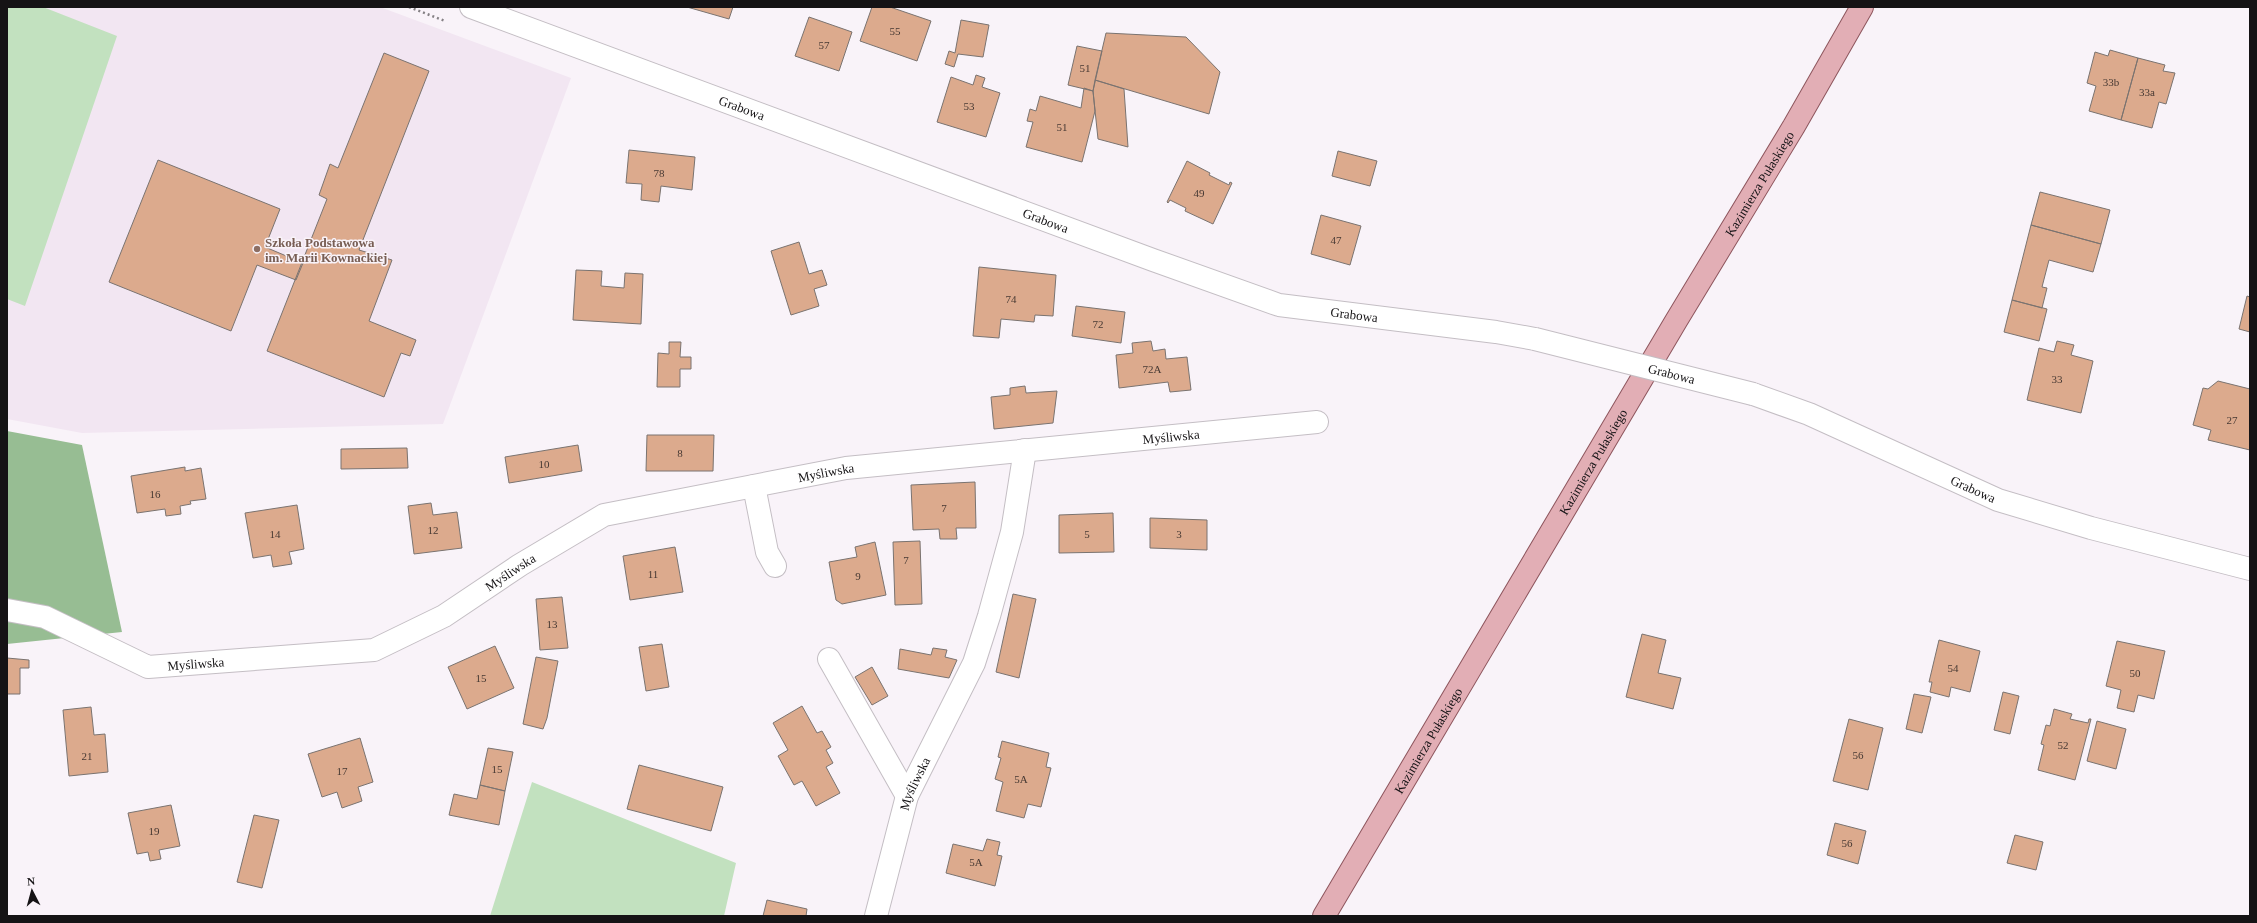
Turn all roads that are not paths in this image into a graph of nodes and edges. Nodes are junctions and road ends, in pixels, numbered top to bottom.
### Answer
1 (472, 7) edge
2 (1862, 7) edge
3 (1317, 422) dead end
4 (1026, 450) junction
5 (754, 486) junction
6 (775, 566) dead end
7 (2250, 569) edge
8 (7, 610) edge
9 (829, 659) dead end
10 (907, 796) junction
11 (876, 916) edge
12 (1324, 916) edge

1 - 7 street, Grabowa, bridge
2 - 12 main road, Kazimierza Pułaskiego
3 - 4 street, Myśliwska
4 - 5 street, Myśliwska
4 - 10 street, Myśliwska
5 - 6 street
5 - 8 street, Myśliwska
9 - 10 street
10 - 11 street, Myśliwska

